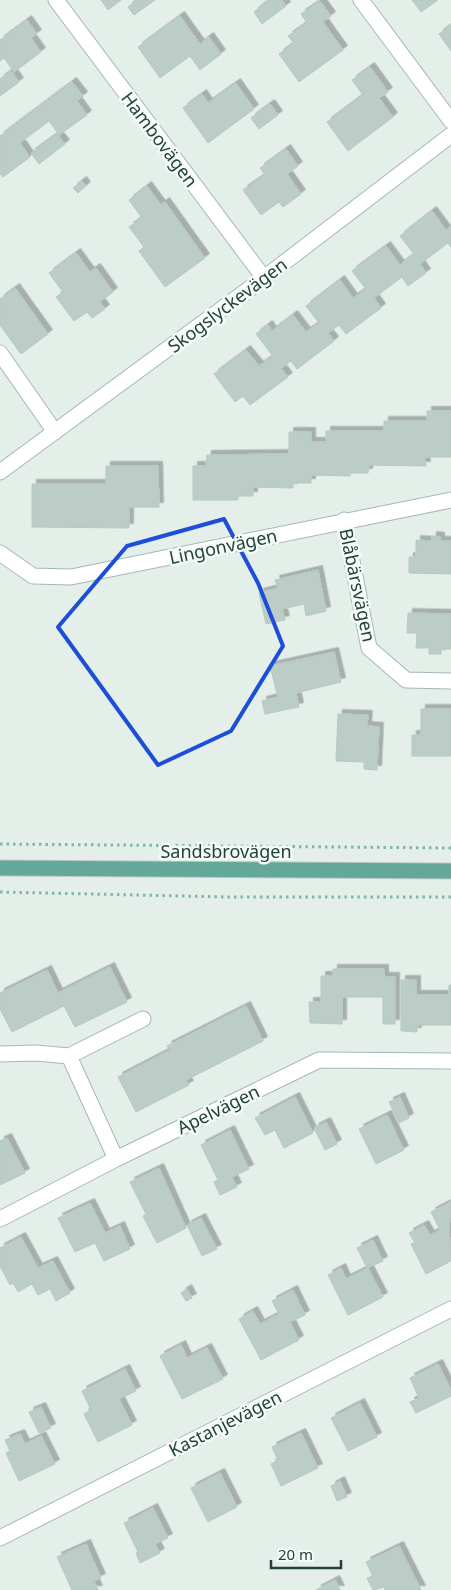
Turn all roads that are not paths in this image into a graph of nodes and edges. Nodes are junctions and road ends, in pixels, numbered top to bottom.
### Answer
1 (56, 0) edge
2 (361, 0) edge
3 (451, 121) edge
4 (451, 135) edge
5 (264, 278) junction
6 (0, 353) edge
7 (55, 432) junction
8 (0, 472) edge
9 (451, 500) edge
10 (344, 520) junction
11 (0, 553) edge
12 (451, 681) edge
13 (0, 868) edge
14 (451, 871) edge
15 (143, 1019) dead end
16 (0, 1054) edge
17 (69, 1056) junction
18 (451, 1062) edge
19 (116, 1159) junction
20 (0, 1220) edge
21 (451, 1309) edge
22 (0, 1538) edge

1 - 5 street, Hambovägen
2 - 3 street
4 - 5 street, Skogslyckevägen
5 - 7 street, Skogslyckevägen
6 - 7 street
7 - 8 street, Skogslyckevägen
9 - 10 street, Lingonvägen
10 - 11 street, Lingonvägen
10 - 12 street, Blåbärsvägen
13 - 14 main road, Sandsbrovägen
15 - 17 street
16 - 17 street
17 - 19 street
18 - 19 street, Apelvägen
19 - 20 street, Apelvägen
21 - 22 street, Kastanjevägen

